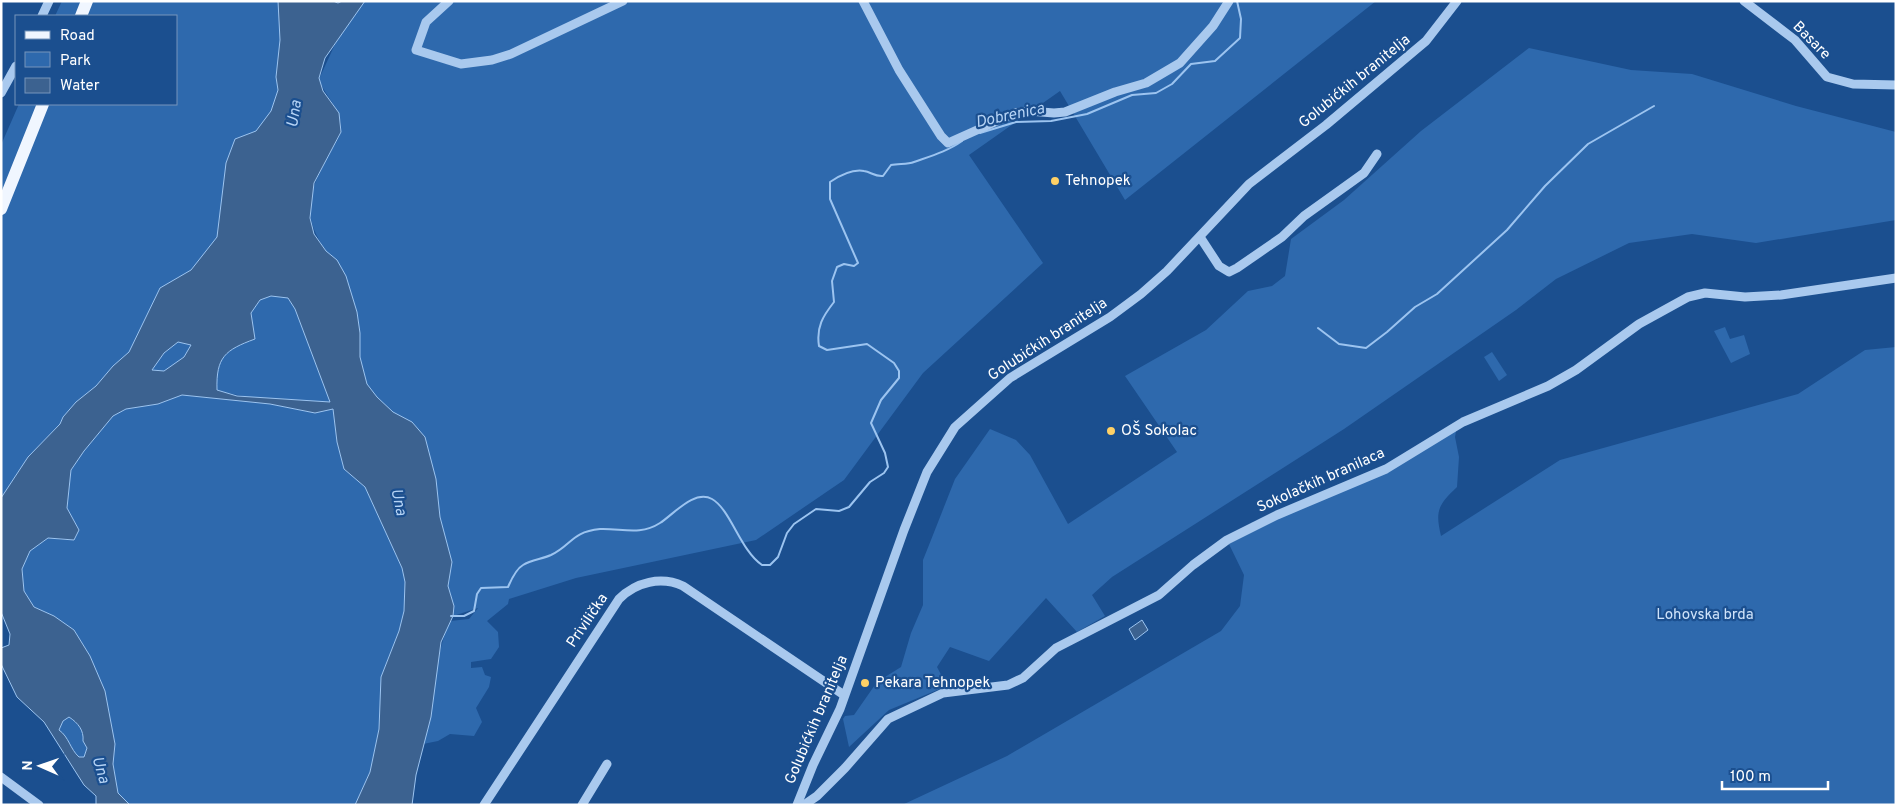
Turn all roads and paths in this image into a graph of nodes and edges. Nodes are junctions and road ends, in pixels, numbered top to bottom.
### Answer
1 (49, 1) edge
2 (87, 1) edge
3 (450, 1) edge
4 (623, 1) edge
5 (863, 1) edge
6 (1229, 1) edge
7 (1457, 1) edge
8 (1744, 1) edge
9 (42, 15) edge
10 (81, 15) edge
11 (15, 68) edge
12 (1896, 85) edge
13 (1, 93) edge
14 (43, 105) edge
15 (1377, 154) dead end
16 (1, 209) edge
17 (1200, 237) junction
18 (1896, 278) edge
19 (844, 695) junction
20 (607, 764) dead end
21 (1, 777) edge
22 (38, 805) edge
23 (484, 805) edge
24 (582, 805) edge
25 (797, 805) edge
26 (804, 805) edge

1 - 9 street
2 - 10 main road
3 - 4 street
5 - 6 street
7 - 17 street, Golubićkih branitelja
8 - 12 street, Basare
11 - 13 street
14 - 16 main road
15 - 17 street
17 - 19 street, Golubićkih branitelja
18 - 26 street, Sokolačkih branilaca
19 - 23 street, Privilička
19 - 25 street, Golubićkih branitelja
20 - 24 street
21 - 22 street

